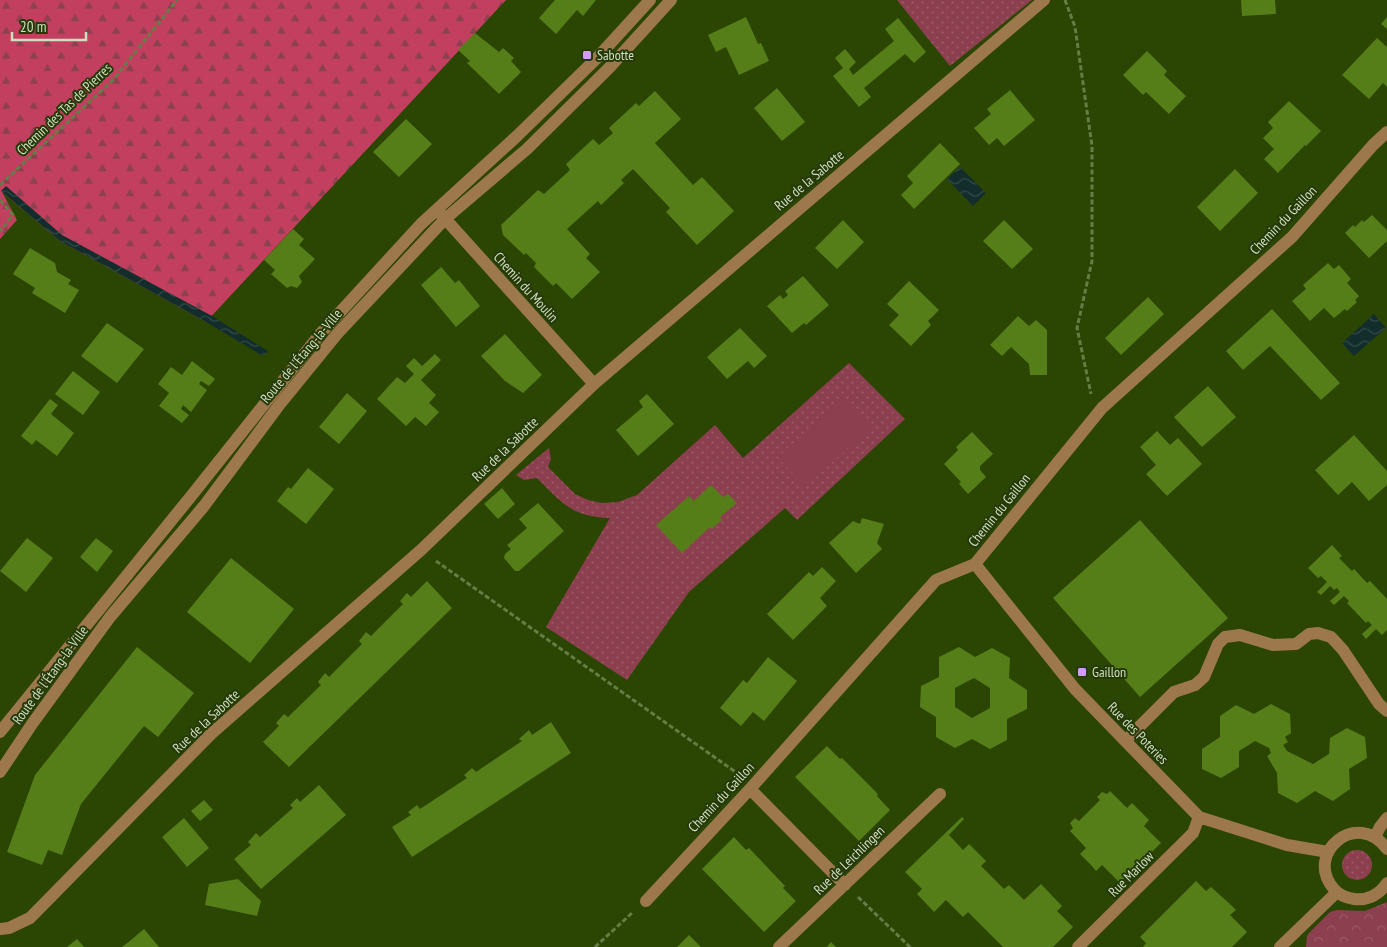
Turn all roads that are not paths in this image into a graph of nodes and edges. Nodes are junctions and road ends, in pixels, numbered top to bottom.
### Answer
1 (650, 0) edge
2 (671, 0) edge
3 (1044, 0) edge
4 (1387, 132) edge
5 (437, 209) junction
6 (445, 219) junction
7 (594, 384) junction
8 (975, 564) junction
9 (1387, 711) edge
10 (16, 712) junction
11 (32, 724) junction
12 (0, 732) edge
13 (1125, 741) junction
14 (0, 772) edge
15 (750, 789) junction
16 (940, 794) dead end
17 (1199, 817) junction
18 (1387, 818) edge
19 (1375, 837) junction
20 (1387, 849) edge
21 (1328, 852) junction
22 (1387, 883) edge
23 (844, 885) junction
24 (1337, 892) junction
25 (646, 901) road end
26 (0, 929) edge
27 (780, 947) edge
28 (1078, 947) edge
29 (1280, 947) edge

1 - 5 street, Route de l'Étang-la-Ville
2 - 6 street, Route de l'Étang-la-Ville
3 - 7 street, Rue de la Sabotte
4 - 8 street, Chemin du Gaillon
5 - 6 street, Chemin du Moulin
5 - 10 street, Route de l'Étang-la-Ville
6 - 7 street, Chemin du Moulin
6 - 11 street, Route de l'Étang-la-Ville
7 - 26 street, Rue de la Sabotte
8 - 13 street, Rue des Poteries
8 - 15 street, Chemin du Gaillon
9 - 13 street
10 - 11 street
10 - 12 street, Route de l'Étang-la-Ville
11 - 14 street, Route de l'Étang-la-Ville
13 - 17 street, Rue des Poteries
15 - 23 street
15 - 25 street, Chemin du Gaillon
16 - 23 street, Rue de Leichlingen
17 - 21 street, Rue des Poteries
17 - 28 street, Rue Marlow
18 - 19 street
19 - 20 street
19 - 21 street
21 - 24 street
22 - 24 street
23 - 27 street, Rue de Leichlingen
24 - 29 street

